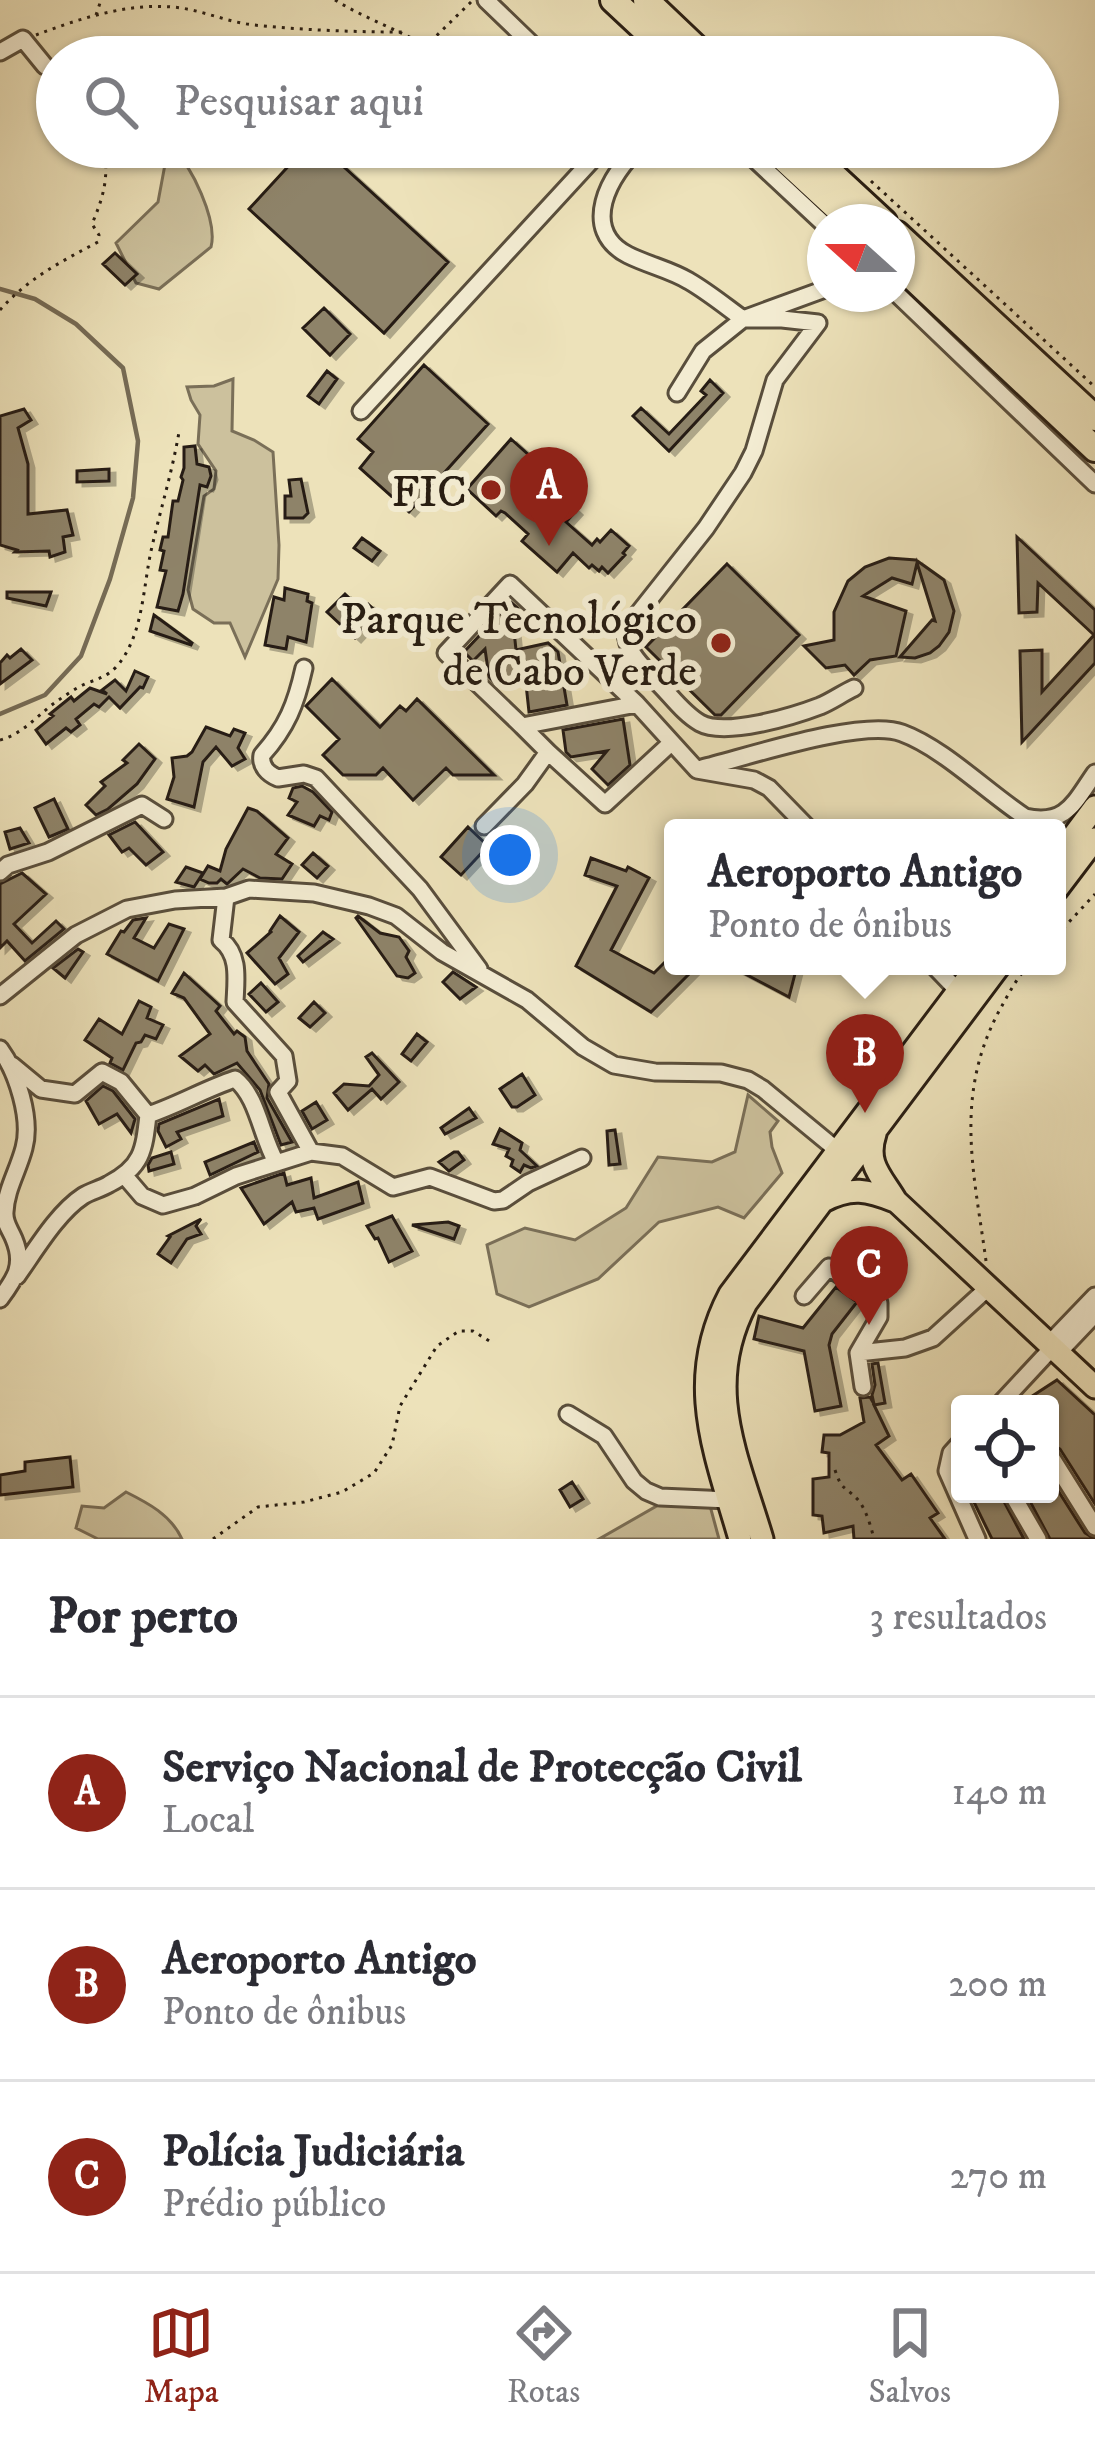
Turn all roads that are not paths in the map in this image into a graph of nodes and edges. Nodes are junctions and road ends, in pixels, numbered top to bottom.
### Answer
1 (486, 0) edge
2 (613, 0) edge
3 (646, 0) edge
4 (523, 36) edge
5 (652, 36) edge
6 (684, 36) edge
7 (0, 52) edge
8 (36, 55) edge
9 (585, 168) edge
10 (621, 168) edge
11 (764, 168) edge
12 (794, 168) edge
13 (826, 168) edge
14 (833, 204) edge
15 (865, 204) edge
16 (807, 208) edge
17 (915, 251) edge
18 (915, 280) edge
19 (807, 296) edge
20 (915, 311) edge
21 (743, 319) junction
22 (677, 393) dead end
23 (361, 411) dead end
24 (1095, 418) edge
25 (1095, 449) edge
26 (1095, 484) edge
27 (304, 668) dead end
28 (854, 688) dead end
29 (637, 704) junction
30 (522, 726) junction
31 (671, 743) junction
32 (548, 752) junction
33 (698, 770) junction
34 (1095, 773) edge
35 (1095, 807) edge
36 (164, 819) dead end
37 (799, 819) edge
38 (1036, 819) edge
39 (1060, 819) edge
40 (484, 826) dead end
41 (1095, 839) edge
42 (1066, 846) edge
43 (0, 872) edge
44 (1066, 877) edge
45 (226, 897) junction
46 (481, 971) junction
47 (942, 975) edge
48 (970, 975) edge
49 (992, 975) edge
50 (958, 992) junction
51 (0, 996) edge
52 (0, 1049) edge
53 (12, 1065) junction
54 (148, 1115) junction
55 (877, 1129) junction
56 (837, 1150) junction
57 (311, 1152) junction
58 (582, 1158) dead end
59 (276, 1162) junction
60 (124, 1175) junction
61 (896, 1202) junction
62 (820, 1203) junction
63 (17, 1276) junction
64 (989, 1286) junction
65 (804, 1296) dead end
66 (1095, 1296) edge
67 (0, 1300) edge
68 (1095, 1314) edge
69 (1053, 1348) junction
70 (858, 1353) junction
71 (862, 1387) dead end
72 (1095, 1387) edge
73 (1014, 1395) edge
74 (568, 1414) dead end
75 (1059, 1469) edge
76 (729, 1500) junction
77 (961, 1503) edge
78 (1017, 1503) edge
79 (1095, 1527) edge
80 (740, 1539) edge
81 (761, 1539) edge
82 (977, 1539) edge
83 (1038, 1539) edge

1 - 4 street
2 - 5 highway
3 - 6 highway
7 - 8 street
9 - 23 street
10 - 21 street
11 - 16 street
12 - 14 highway
13 - 15 highway
17 - 24 highway
18 - 25 highway
19 - 21 street
20 - 26 street
21 - 22 street
21 - 28 street
27 - 46 street
29 - 30 street
29 - 30 street
29 - 31 street
30 - 32 street
31 - 32 street
31 - 33 street
32 - 40 street
33 - 37 street
33 - 38 street
34 - 39 street
35 - 42 main road
36 - 43 street
41 - 44 main road
45 - 46 street
45 - 51 street
45 - 57 street
46 - 56 street
47 - 50 street
48 - 50 main road
49 - 55 main road
50 - 56 main road
52 - 53 street
53 - 54 street
53 - 63 street
54 - 59 street
54 - 60 street
55 - 61 main road
55 - 62 main road
56 - 76 main road
57 - 58 street
57 - 59 street
59 - 60 street
60 - 63 street
61 - 62 main road
61 - 64 main road
62 - 81 main road
63 - 67 street
64 - 69 main road
64 - 70 street
65 - 70 street
66 - 69 street
68 - 69 street
69 - 72 main road
69 - 73 street
70 - 71 street
74 - 76 street
75 - 79 street
76 - 80 main road
77 - 82 street
78 - 83 street

